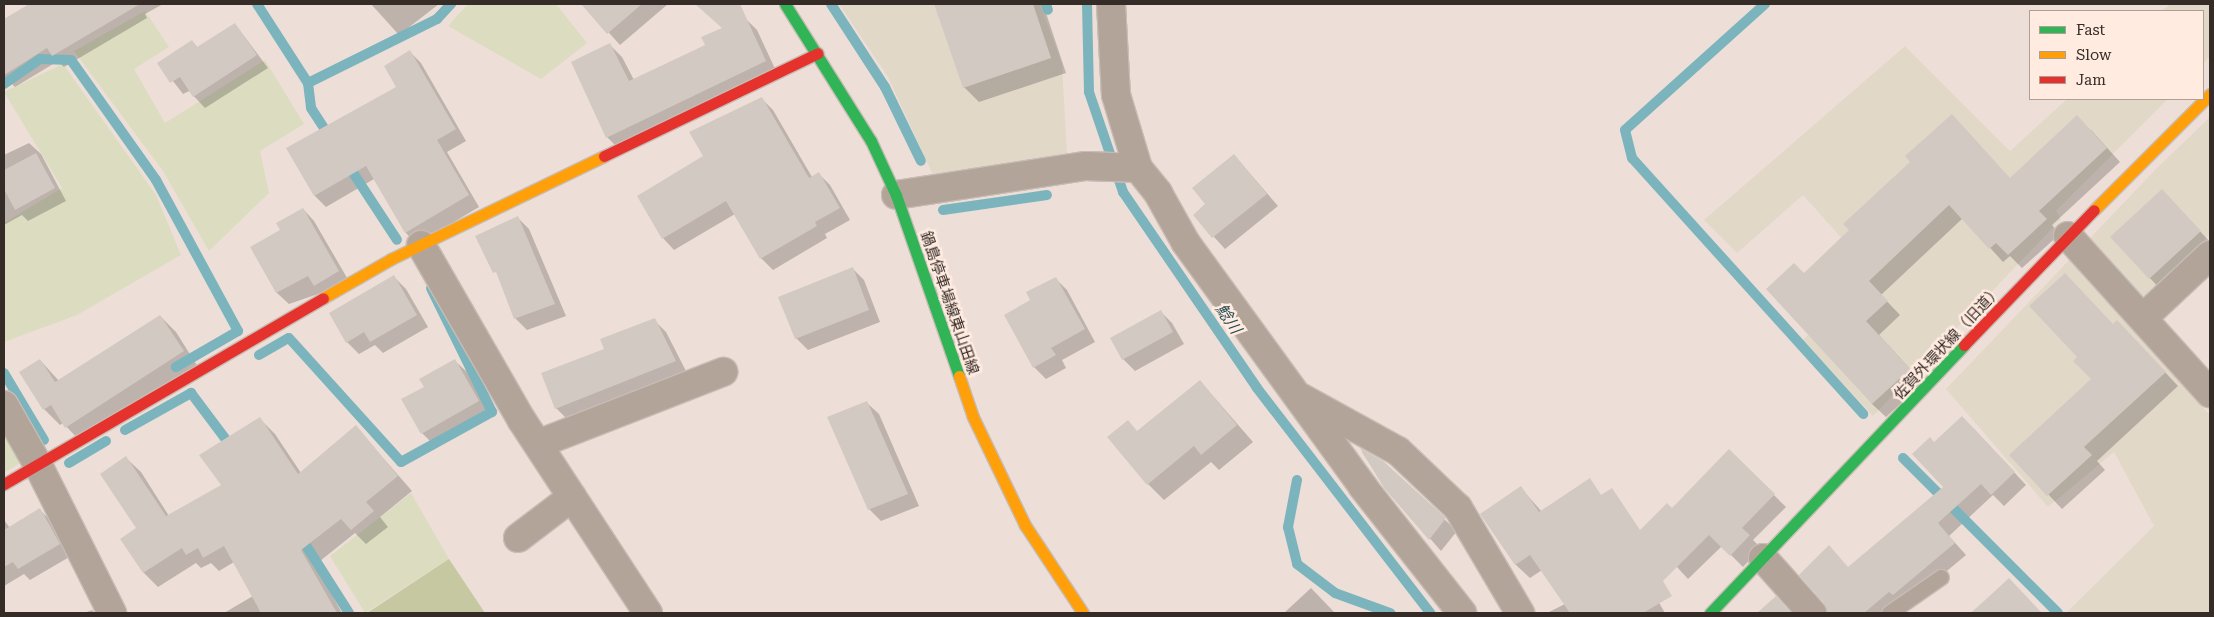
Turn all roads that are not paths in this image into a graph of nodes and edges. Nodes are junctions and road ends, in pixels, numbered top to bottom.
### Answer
1 (785, 4) edge
2 (1110, 4) edge
3 (818, 53) junction
4 (2210, 94) edge
5 (1138, 168) junction
6 (896, 195) junction
7 (2068, 236) junction
8 (421, 245) junction
9 (2210, 255) edge
10 (2143, 318) junction
11 (723, 372) dead end
12 (2210, 393) edge
13 (1296, 396) junction
14 (4, 406) edge
15 (538, 444) junction
16 (37, 462) junction
17 (4, 484) edge
18 (572, 497) junction
19 (518, 538) dead end
20 (1764, 558) junction
21 (1941, 577) dead end
22 (112, 613) edge
23 (648, 613) edge
24 (1083, 613) edge
25 (1462, 613) edge
26 (1520, 613) edge
27 (1710, 613) edge
28 (1812, 613) edge
29 (1889, 613) edge

1 - 3 street, 鍋島停車場線東山田線
2 - 5 street
3 - 6 street, 鍋島停車場線東山田線
3 - 8 street
4 - 7 street, 佐賀外環状線（旧道）
5 - 6 street
5 - 13 street
6 - 24 street, 鍋島停車場線東山田線
7 - 10 street
7 - 20 street, 佐賀外環状線（旧道）
8 - 15 street
8 - 16 street
9 - 10 street
10 - 12 street
11 - 15 street
13 - 25 street
13 - 26 street
14 - 16 street
15 - 18 street
16 - 17 street
16 - 22 street
18 - 19 street
18 - 23 street
20 - 27 street, 佐賀外環状線（旧道）
20 - 28 street
21 - 29 lane

